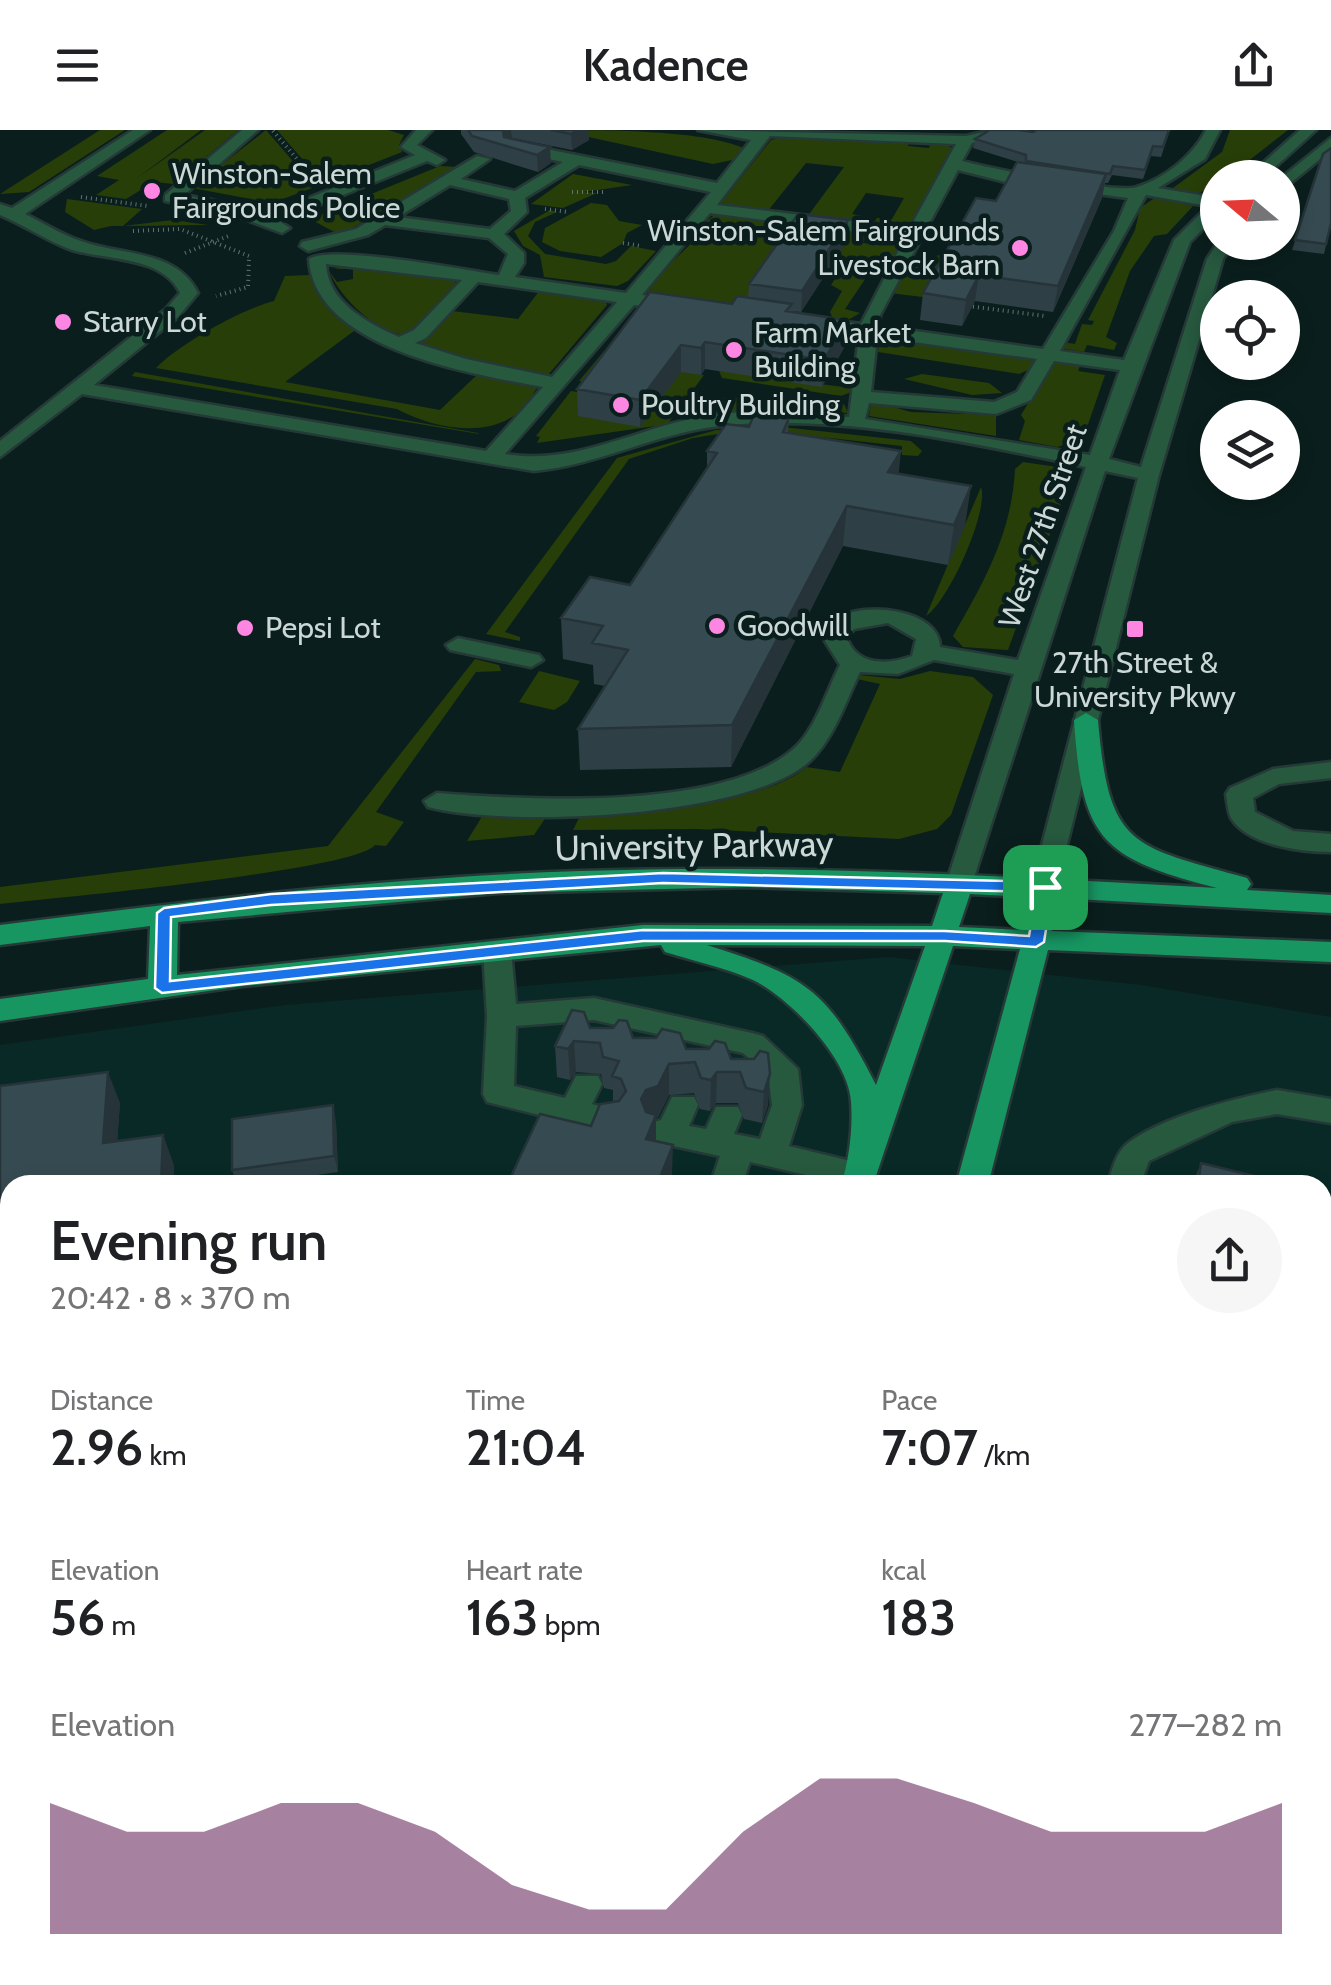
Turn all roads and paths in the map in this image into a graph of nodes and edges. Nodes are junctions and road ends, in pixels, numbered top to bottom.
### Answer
1 (143, 130) edge
2 (251, 130) edge
3 (272, 130) edge
4 (424, 130) edge
5 (503, 130) edge
6 (705, 130) edge
7 (1212, 130) edge
8 (1309, 130) edge
9 (764, 133) edge
10 (986, 136) edge
11 (1331, 142) edge
12 (511, 146) junction
13 (424, 158) junction
14 (580, 158) junction
15 (482, 159) junction
16 (1274, 160) edge
17 (954, 164) junction
18 (1300, 169) edge
19 (451, 181) junction
20 (720, 189) junction
21 (524, 192) junction
22 (611, 192) dead end
23 (1140, 192) junction
24 (70, 195) dead end
25 (327, 196) junction
26 (171, 198) junction
27 (1200, 201) edge
28 (706, 208) junction
29 (7, 212) edge
30 (268, 220) junction
31 (382, 220) junction
32 (1200, 222) edge
33 (129, 231) dead end
34 (494, 234) junction
35 (916, 234) junction
36 (231, 235) dead end
37 (214, 242) junction
38 (312, 253) junction
39 (180, 256) dead end
40 (1215, 260) edge
41 (474, 277) junction
42 (504, 281) junction
43 (214, 297) dead end
44 (630, 298) junction
45 (961, 304) edge
46 (704, 308) edge
47 (789, 319) edge
48 (1068, 320) junction
49 (868, 330) junction
50 (399, 344) junction
51 (1049, 354) junction
52 (1131, 366) junction
53 (554, 383) junction
54 (79, 388) junction
55 (861, 397) junction
56 (856, 423) junction
57 (0, 450) edge
58 (491, 458) junction
59 (1100, 462) junction
60 (1150, 475) junction
61 (458, 645) dead end
62 (928, 652) junction
63 (531, 660) dead end
64 (853, 662) junction
65 (1027, 669) junction
66 (1086, 720) junction
67 (1331, 770) edge
68 (437, 801) dead end
69 (1331, 843) edge
70 (960, 884) junction
71 (1045, 887) junction
72 (1324, 903) edge
73 (164, 913) junction
74 (0, 934) edge
75 (643, 935) junction
76 (945, 936) junction
77 (1036, 942) junction
78 (497, 951) junction
79 (1331, 952) edge
80 (162, 988) junction
81 (0, 1010) edge
82 (617, 1014) junction
83 (502, 1016) junction
84 (659, 1024) junction
85 (711, 1035) junction
86 (752, 1044) junction
87 (603, 1047) edge
88 (645, 1056) edge
89 (697, 1068) edge
90 (741, 1078) edge
91 (1331, 1111) edge
92 (608, 1120) edge
93 (672, 1124) dead end
94 (738, 1140) junction
95 (729, 1175) edge
96 (860, 1175) edge
97 (975, 1175) edge
98 (1126, 1175) edge

1 - 29 street
2 - 26 street
3 - 25 path
4 - 13 street
5 - 12 street
6 - 9 street
7 - 23 street
8 - 16 street
9 - 10 street
9 - 20 street
10 - 17 street
11 - 18 street
12 - 14 street
12 - 15 street
13 - 15 street
13 - 25 street
14 - 20 street
14 - 21 street
15 - 19 street
17 - 23 street
17 - 35 street
19 - 21 street
19 - 31 street
20 - 28 street
21 - 22 path
21 - 34 street
23 - 27 street
23 - 48 street
24 - 26 path
25 - 30 street
26 - 30 street
28 - 35 street
28 - 44 street
29 - 54 street
30 - 38 street
31 - 34 street
31 - 38 street
32 - 52 street, West 27th Street
33 - 37 path
34 - 42 street
35 - 49 street
36 - 37 path
37 - 39 path
37 - 43 path
38 - 41 street
38 - 50 street
40 - 60 street
41 - 42 street
41 - 50 street
42 - 44 street
44 - 46 street
44 - 53 street
45 - 48 path
47 - 49 street
48 - 51 street
49 - 51 street
49 - 55 street
50 - 53 street
51 - 52 street
51 - 55 street
52 - 59 street, West 27th Street
53 - 58 street
54 - 57 street
54 - 58 street
55 - 56 street
56 - 58 street
56 - 59 street
59 - 60 street
59 - 65 street, West 27th Street
60 - 66 street
61 - 63 street
62 - 64 street
62 - 64 street
62 - 65 street
64 - 68 street
65 - 70 street, West 27th Street
66 - 71 street
66 - 72 main road
67 - 69 street
70 - 71 main road, University Parkway
70 - 73 main road, University Parkway
70 - 76 main road
71 - 72 main road, University Parkway
71 - 77 main road
73 - 74 main road, University Parkway
73 - 80 main road
75 - 76 main road
75 - 78 main road
75 - 96 main road
76 - 77 main road
76 - 96 main road
77 - 79 main road
77 - 97 main road
78 - 80 main road
78 - 83 street
80 - 81 main road
82 - 83 street
82 - 84 street
82 - 87 street
83 - 92 street
84 - 85 street
84 - 88 street
85 - 86 street
85 - 89 street
86 - 90 street
86 - 94 street
91 - 98 street
93 - 94 street
94 - 95 street
94 - 96 street

